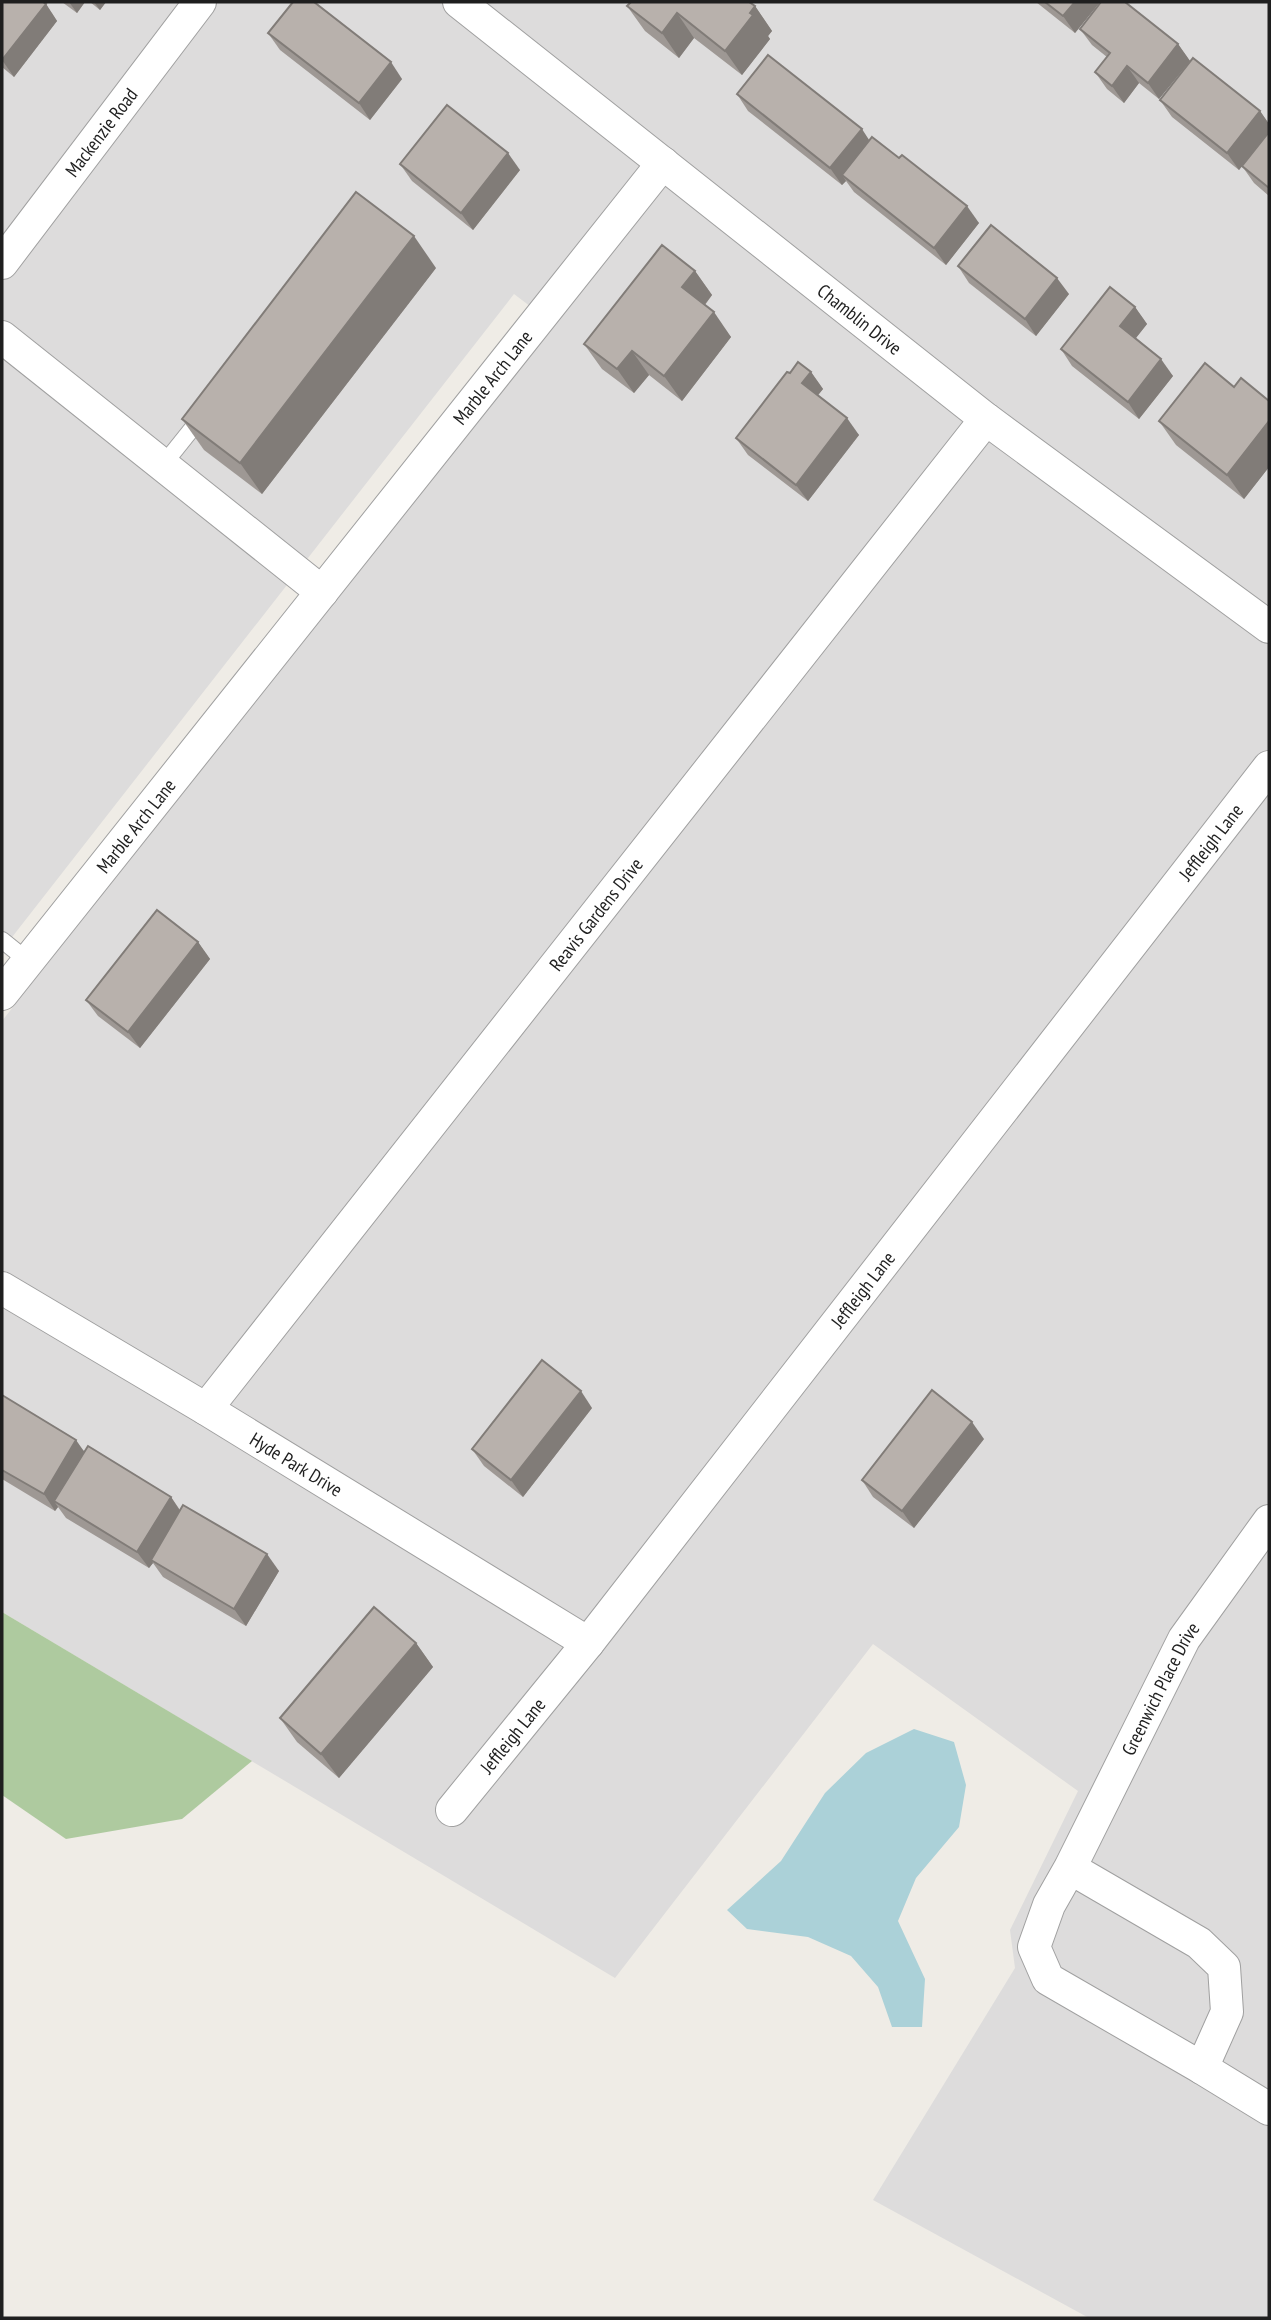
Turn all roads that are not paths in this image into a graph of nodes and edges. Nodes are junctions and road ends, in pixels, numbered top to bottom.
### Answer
1 (200, 2) edge
2 (459, 2) edge
3 (663, 163) junction
4 (2, 263) edge
5 (2, 337) edge
6 (213, 402) edge
7 (986, 419) junction
8 (163, 465) junction
9 (322, 592) junction
10 (1269, 627) edge
11 (1269, 767) edge
12 (2, 940) edge
13 (28, 961) junction
14 (2, 994) edge
15 (2, 1288) edge
16 (206, 1409) junction
17 (1269, 1521) edge
18 (589, 1643) junction
19 (453, 1810) dead end
20 (1070, 1868) junction
21 (1202, 2068) junction
22 (1269, 2109) edge

1 - 4 street, Mackenzie Road
2 - 3 street, Chamblin Drive
3 - 7 street, Chamblin Drive
3 - 9 street, Marble Arch Lane
5 - 8 street
6 - 8 lane
7 - 10 street, Chamblin Drive
7 - 16 street, Reavis Gardens Drive
8 - 9 street
9 - 13 street, Marble Arch Lane
11 - 18 street, Jeffleigh Lane
12 - 13 lane
13 - 14 street, Marble Arch Lane
15 - 16 street, Hyde Park Drive
16 - 18 street, Hyde Park Drive
17 - 20 street, Greenwich Place Drive
18 - 19 street, Jeffleigh Lane
20 - 21 street
20 - 21 street, Greenwich Place Drive
21 - 22 street, Greenwich Place Drive

